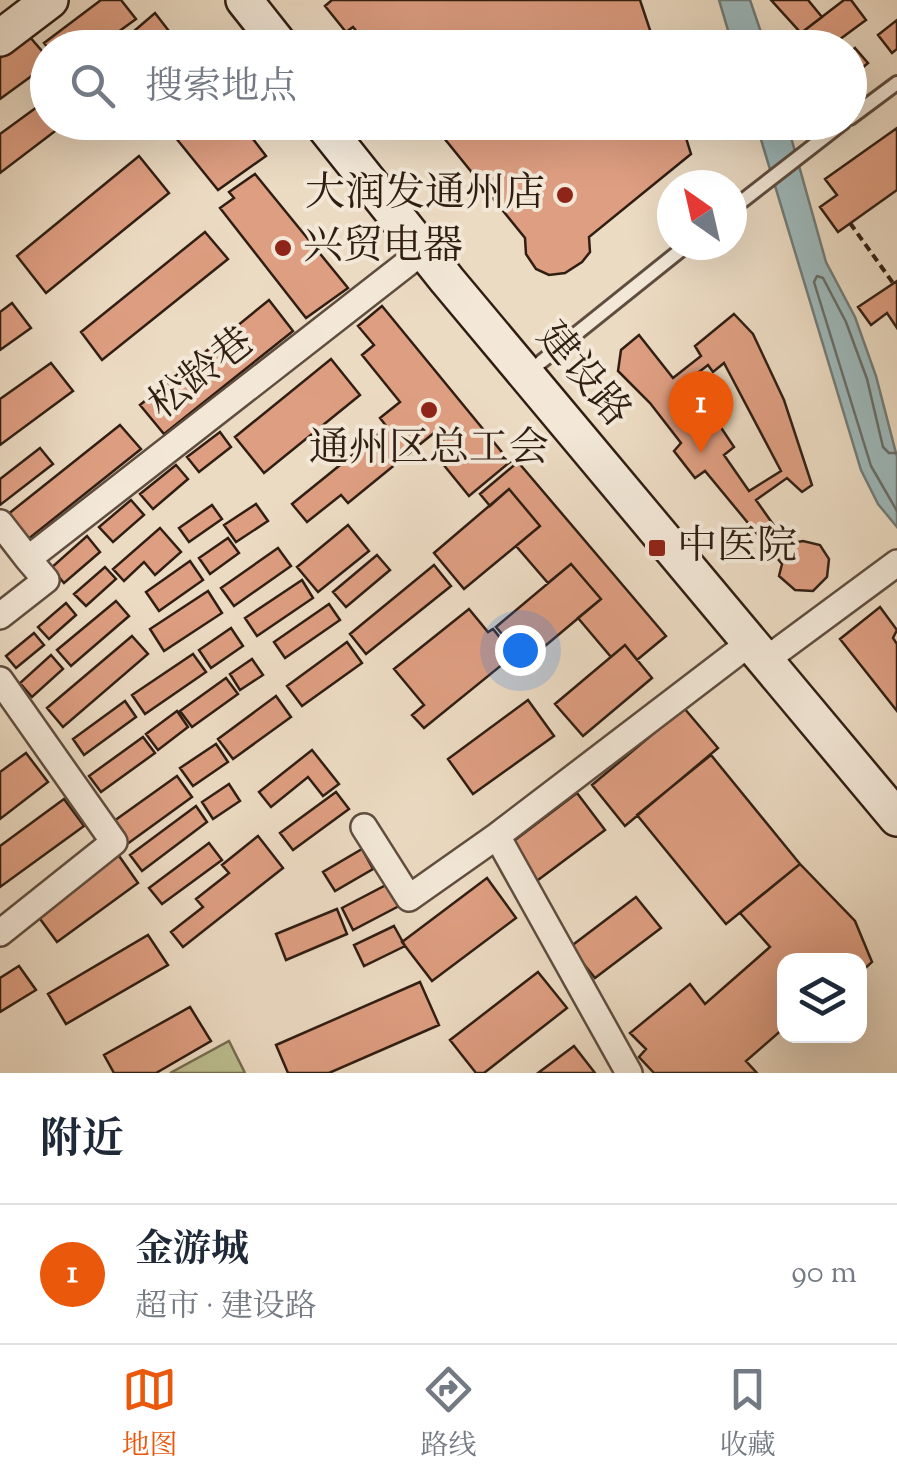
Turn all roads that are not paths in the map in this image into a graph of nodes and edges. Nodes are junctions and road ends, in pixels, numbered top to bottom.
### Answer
1 (50, 0) edge
2 (223, 0) edge
3 (244, 0) edge
4 (247, 30) edge
5 (268, 30) edge
6 (0, 38) edge
7 (897, 83) edge
8 (867, 105) edge
9 (335, 140) edge
10 (356, 140) edge
11 (820, 140) edge
12 (747, 197) edge
13 (423, 251) junction
14 (668, 260) edge
15 (542, 362) junction
16 (0, 523) edge
17 (28, 558) junction
18 (886, 570) edge
19 (0, 616) edge
20 (765, 646) junction
21 (0, 680) edge
22 (897, 792) edge
23 (897, 818) edge
24 (364, 827) dead end
25 (497, 836) junction
26 (0, 934) edge
27 (630, 1073) edge

1 - 6 street
2 - 4 street
3 - 5 street
7 - 8 lane
9 - 13 street, 建设路
10 - 15 street, 建设路
11 - 12 lane
13 - 17 street, 松龄巷
13 - 20 street, 建设路
14 - 15 lane
15 - 20 street, 建设路
16 - 17 street
17 - 19 street
18 - 20 street
20 - 22 street, 建设路
20 - 23 street, 建设路
20 - 25 street
21 - 26 street
24 - 25 street
25 - 27 street

